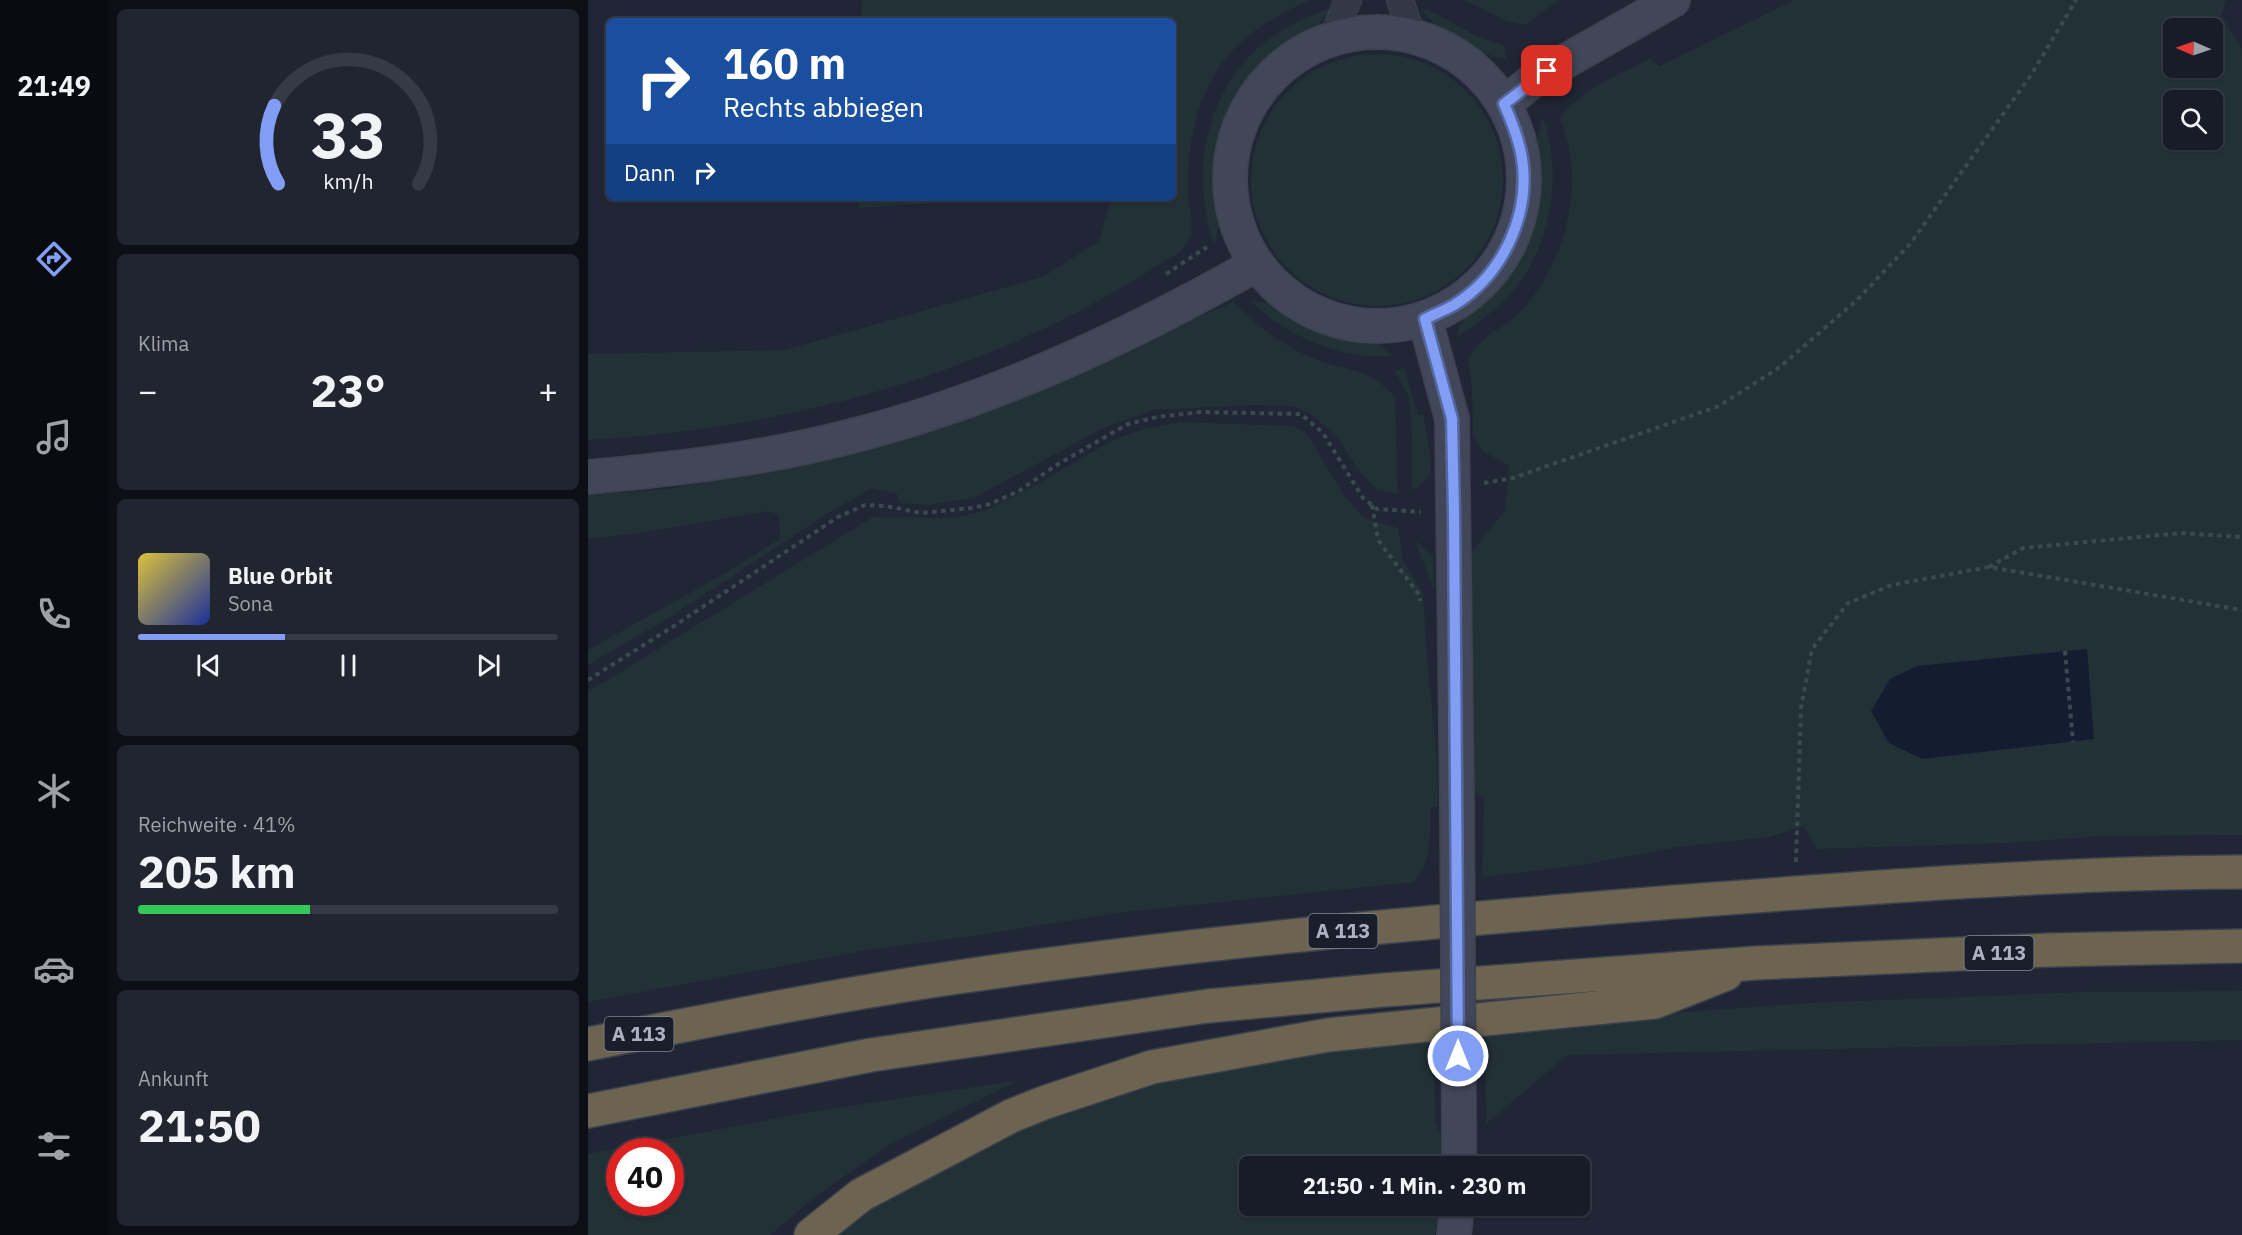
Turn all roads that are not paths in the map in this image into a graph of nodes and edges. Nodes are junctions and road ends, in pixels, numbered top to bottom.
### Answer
1 (1348, 0) edge
2 (1400, 0) edge
3 (1673, 0) edge
4 (1412, 36) junction
5 (1332, 39) junction
6 (1504, 104) junction
7 (1257, 264) junction
8 (1425, 319) junction
9 (588, 477) edge
10 (2242, 872) edge
11 (2242, 946) edge
12 (1756, 963) junction
13 (588, 1044) edge
14 (588, 1111) edge
15 (1459, 1156) edge
16 (1456, 1216) edge
17 (811, 1235) edge
18 (1454, 1235) edge

1 - 5 street
2 - 4 street
3 - 6 street
4 - 5 street
4 - 6 street
5 - 7 street
6 - 8 street
7 - 8 street
7 - 9 street
8 - 15 street, bridge
10 - 13 highway, A 113
11 - 12 highway, A 113
12 - 14 highway, A 113
12 - 17 highway
16 - 18 street

